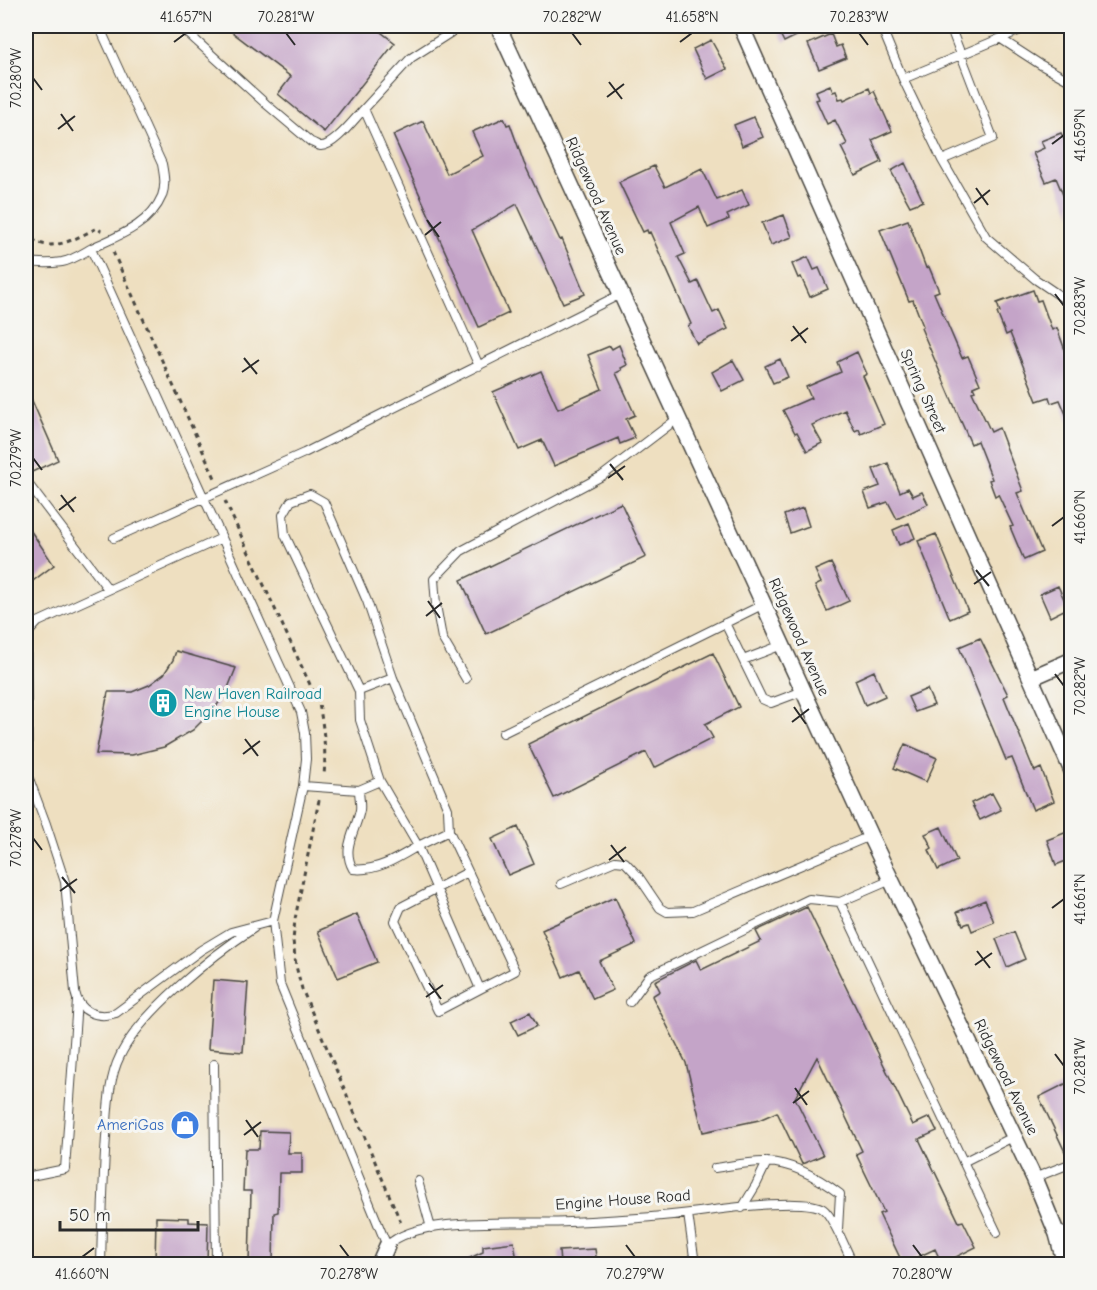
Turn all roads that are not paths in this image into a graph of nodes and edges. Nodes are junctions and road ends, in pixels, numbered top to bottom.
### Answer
1 (99, 26) edge
2 (180, 26) edge
3 (461, 26) edge
4 (498, 26) edge
5 (741, 26) edge
6 (881, 26) edge
7 (950, 26) edge
8 (1027, 27) edge
9 (1002, 39) junction
10 (962, 55) junction
11 (903, 79) junction
12 (1071, 82) edge
13 (364, 109) junction
14 (942, 160) junction
15 (91, 249) junction
16 (26, 261) edge
17 (621, 294) junction
18 (1071, 304) edge
19 (479, 366) junction
20 (677, 419) junction
21 (26, 481) edge
22 (204, 497) junction
23 (114, 538) dead end
24 (222, 538) junction
25 (108, 589) junction
26 (764, 604) junction
27 (724, 623) junction
28 (782, 645) junction
29 (742, 660) junction
30 (1071, 660) edge
31 (393, 678) junction
32 (1031, 678) junction
33 (466, 679) dead end
34 (359, 691) junction
35 (803, 691) junction
36 (503, 733) dead end
37 (1071, 771) edge
38 (380, 781) junction
39 (303, 786) junction
40 (359, 790) junction
41 (448, 831) junction
42 (870, 836) junction
43 (418, 846) junction
44 (468, 872) junction
45 (891, 880) junction
46 (561, 884) dead end
47 (435, 889) junction
48 (840, 902) junction
49 (273, 921) junction
50 (260, 924) junction
51 (480, 989) junction
52 (77, 1001) junction
53 (630, 1002) dead end
54 (214, 1064) dead end
55 (1015, 1136) junction
56 (767, 1162) junction
57 (963, 1162) junction
58 (1071, 1163) edge
59 (715, 1168) dead end
60 (26, 1177) edge
61 (1034, 1178) junction
62 (418, 1181) dead end
63 (742, 1208) junction
64 (688, 1214) junction
65 (1071, 1227) edge
66 (431, 1228) junction
67 (837, 1231) junction
68 (997, 1233) dead end
69 (1057, 1234) junction
70 (387, 1246) junction
71 (101, 1264) edge
72 (216, 1264) edge
73 (379, 1264) edge
74 (695, 1264) edge
75 (853, 1264) edge
76 (1065, 1264) edge

1 - 15 lane
2 - 13 lane
3 - 13 lane
4 - 17 street, Ridgewood Avenue
5 - 32 street, Spring Street
6 - 11 lane
7 - 10 lane
8 - 9 lane
9 - 10 lane
9 - 12 lane
10 - 11 lane
10 - 14 lane
11 - 14 lane
13 - 19 lane
14 - 18 lane
15 - 16 lane
15 - 22 lane
17 - 19 lane
17 - 20 street, Ridgewood Avenue
19 - 22 lane
20 - 26 street, Ridgewood Avenue
20 - 33 lane
21 - 25 lane
22 - 23 lane
22 - 24 lane
24 - 25 lane
24 - 39 lane
25 - 52 lane
26 - 27 lane
26 - 28 street, Ridgewood Avenue
27 - 29 lane
27 - 36 lane
28 - 29 lane
28 - 35 street, Ridgewood Avenue
29 - 35 lane
30 - 32 street
31 - 34 lane
31 - 34 lane
31 - 41 lane
32 - 37 street, Spring Street
34 - 38 lane
35 - 42 street, Ridgewood Avenue
38 - 40 lane
38 - 43 lane
39 - 40 lane
39 - 49 lane
40 - 43 lane
41 - 43 lane
41 - 44 lane
42 - 45 street, Ridgewood Avenue
42 - 46 lane
43 - 47 lane
44 - 47 lane
44 - 51 lane
45 - 48 lane
45 - 55 street, Ridgewood Avenue
47 - 51 lane
47 - 51 lane
48 - 53 lane
48 - 57 lane
49 - 50 lane
49 - 70 lane
50 - 52 lane
50 - 71 lane
52 - 60 lane
54 - 72 lane
55 - 57 lane
55 - 61 street, Ridgewood Avenue
56 - 59 lane
56 - 63 lane
56 - 67 lane
57 - 68 lane
58 - 61 lane
61 - 69 street, Ridgewood Avenue
62 - 66 lane
63 - 64 lane, Engine House Road
63 - 67 lane, Engine House Road
64 - 66 lane, Engine House Road
64 - 74 lane
65 - 69 lane
66 - 70 lane, Engine House Road
67 - 75 lane, Engine House Road
69 - 76 street, Ridgewood Avenue
70 - 73 street

